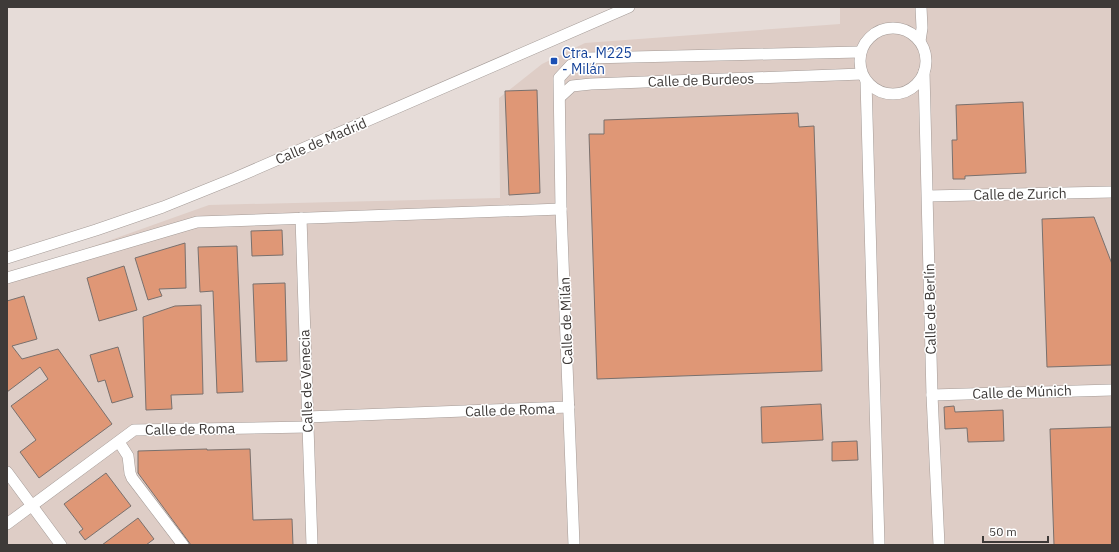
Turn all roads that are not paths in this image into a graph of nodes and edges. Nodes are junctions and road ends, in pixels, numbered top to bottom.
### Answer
1 (629, 7) edge
2 (921, 7) edge
3 (920, 42) junction
4 (860, 52) junction
5 (924, 72) junction
6 (864, 78) junction
7 (560, 97) junction
8 (1112, 192) edge
9 (928, 196) junction
10 (561, 209) junction
11 (301, 218) junction
12 (7, 258) edge
13 (7, 278) edge
14 (1112, 390) edge
15 (932, 395) junction
16 (569, 407) junction
17 (307, 422) junction
18 (118, 442) junction
19 (7, 472) edge
20 (32, 506) junction
21 (7, 524) edge
22 (61, 545) edge
23 (183, 545) edge
24 (312, 545) edge
25 (574, 545) edge
26 (879, 545) edge
27 (940, 545) edge

1 - 12 street, Calle de Madrid
2 - 3 street
3 - 4 street
3 - 5 street
4 - 6 street
4 - 7 street, Calle de Burdeos
5 - 6 street
5 - 9 street, Calle de Berlín
6 - 7 street, Calle de Burdeos
6 - 26 street
7 - 10 street, Calle de Milán
8 - 9 street, Calle de Zurich
9 - 15 street, Calle de Berlín
10 - 11 street
10 - 16 street, Calle de Milán
11 - 13 street
11 - 17 street, Calle de Venecia
14 - 15 street, Calle de Múnich
15 - 27 street, Calle de Berlín
16 - 17 street, Calle de Roma
16 - 25 street, Calle de Milán
17 - 18 street, Calle de Roma
17 - 24 street, Calle de Venecia
18 - 20 street, Calle de Roma
18 - 23 street
19 - 20 street
20 - 21 street, Calle de Roma
20 - 22 street

